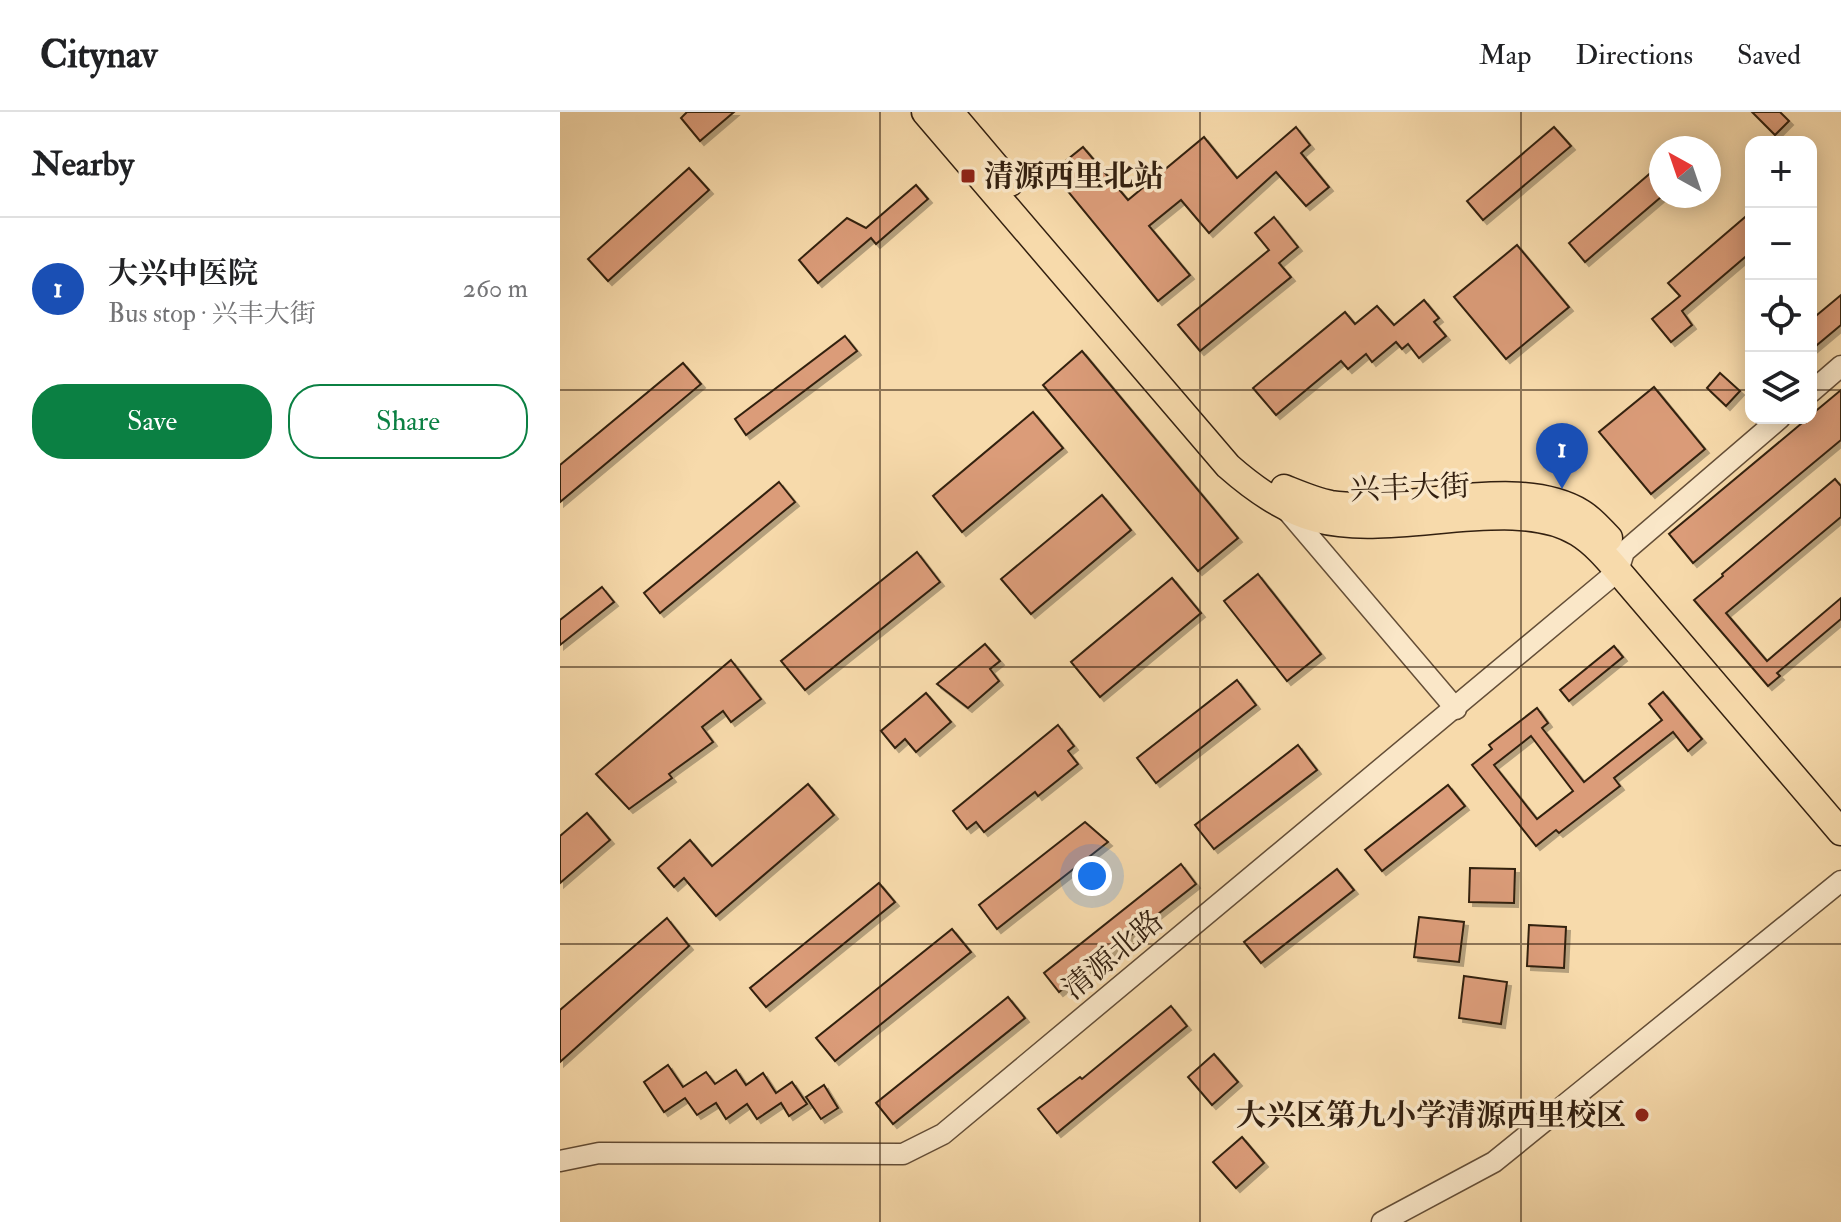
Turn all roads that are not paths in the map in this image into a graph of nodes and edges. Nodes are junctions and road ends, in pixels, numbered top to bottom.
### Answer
1 (925, 112) edge
2 (950, 112) edge
3 (1841, 366) edge
4 (1817, 387) edge
5 (1773, 424) edge
6 (1282, 505) junction
7 (1621, 561) junction
8 (1456, 709) junction
9 (1841, 808) edge
10 (1841, 832) edge
11 (1841, 881) edge
12 (560, 1161) edge
13 (1382, 1222) edge

1 - 6 main road, 兴丰大街
2 - 7 main road, 兴丰大街
3 - 4 street
5 - 7 street, 清源北路
6 - 7 main road, 兴丰大街
6 - 8 street
7 - 8 street, 清源北路
7 - 9 main road, 兴丰大街
7 - 10 main road, 兴丰大街
8 - 12 street, 清源北路
11 - 13 street

